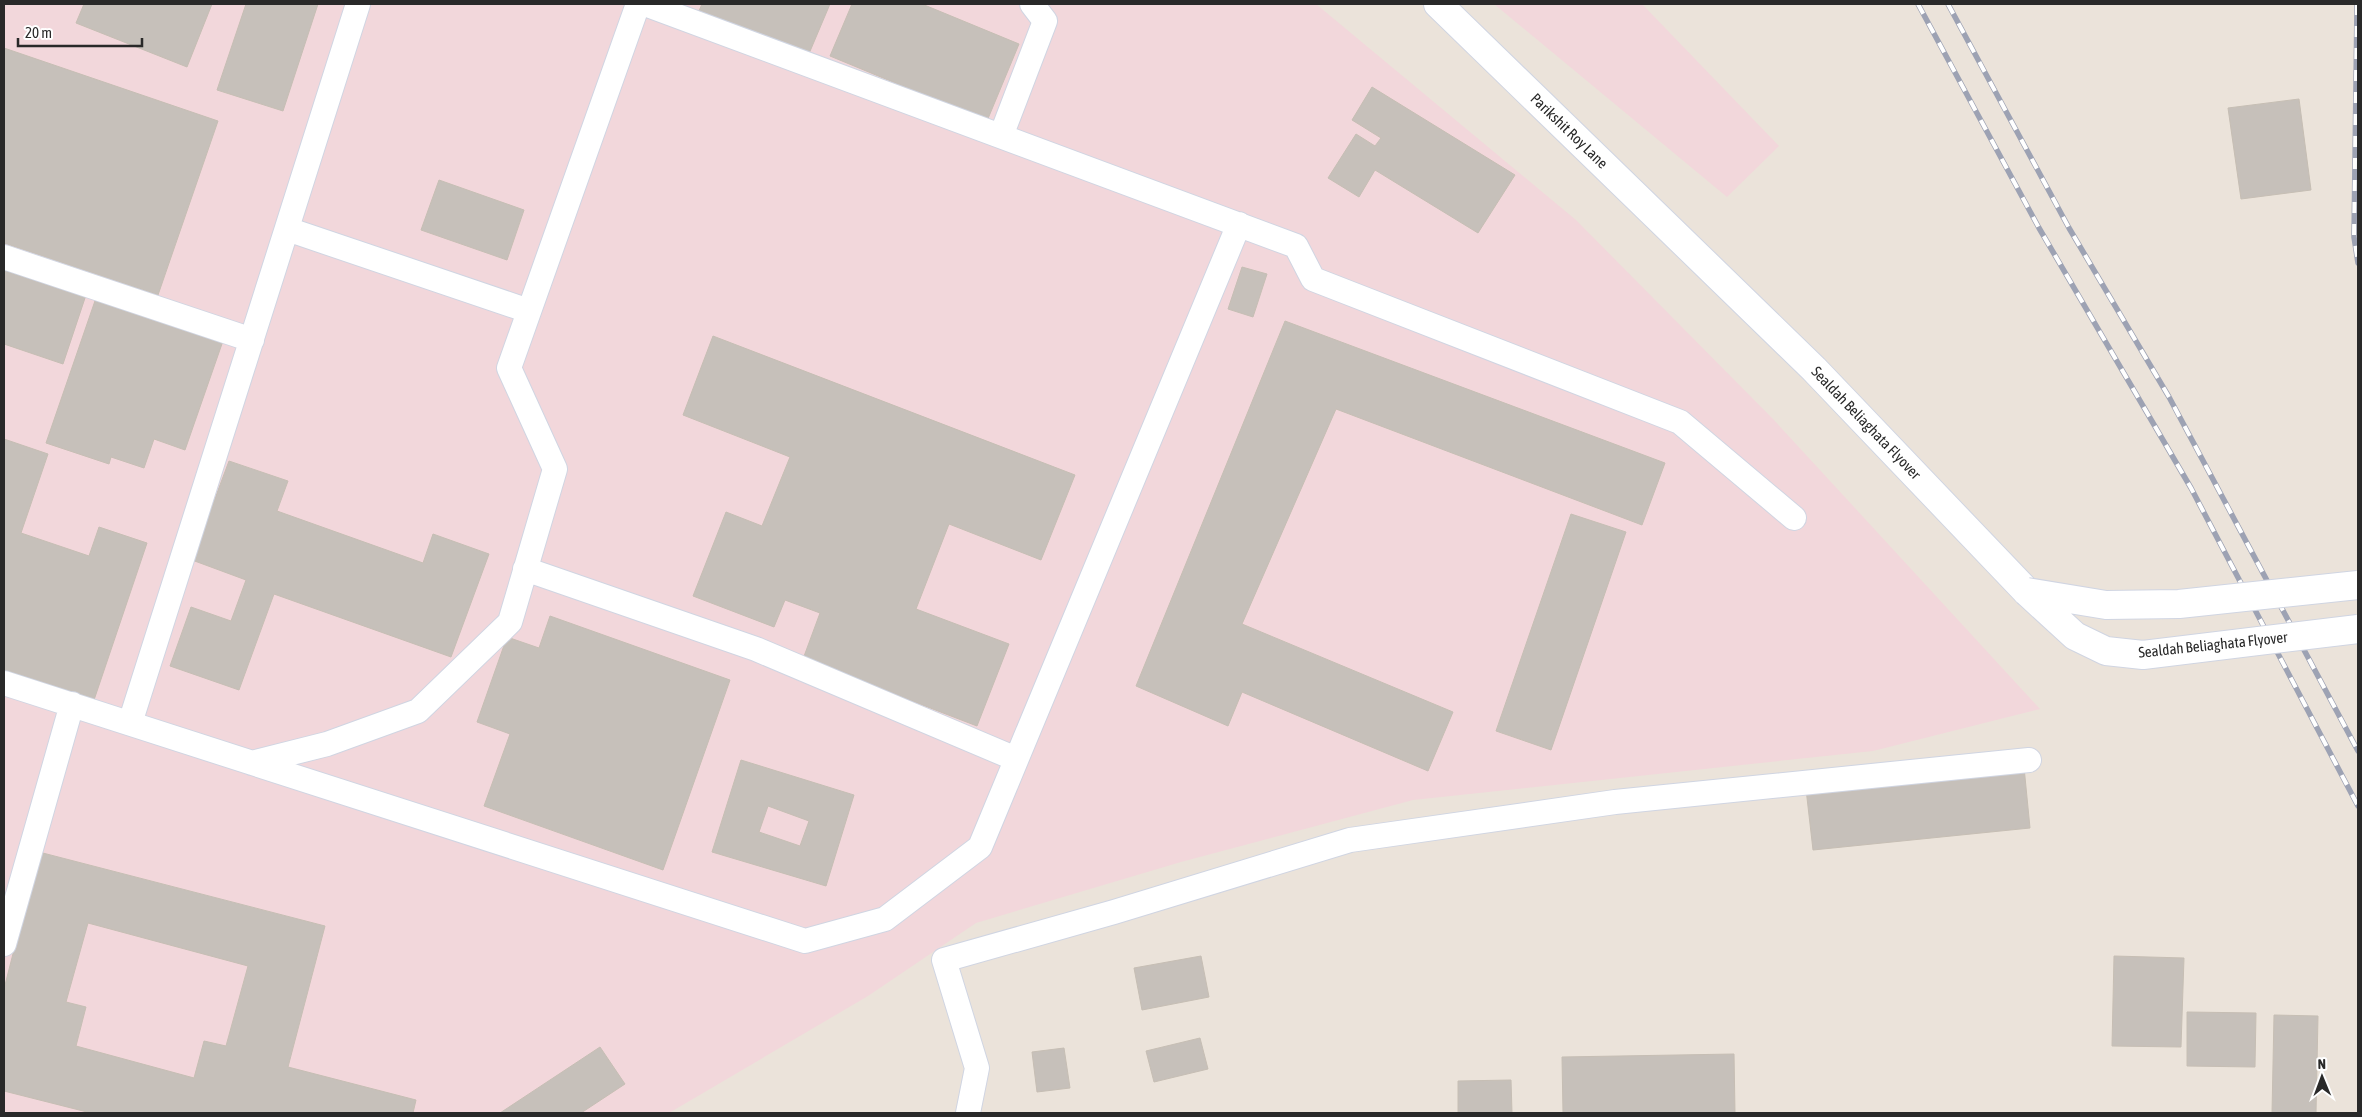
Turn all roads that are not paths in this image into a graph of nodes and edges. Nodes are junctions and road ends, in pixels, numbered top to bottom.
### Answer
1 (358, 4) edge
2 (638, 4) edge
3 (645, 4) edge
4 (1032, 4) edge
5 (1438, 4) edge
6 (1001, 136) junction
7 (1238, 224) junction
8 (287, 229) junction
9 (4, 257) edge
10 (1700, 258) joint
11 (529, 310) junction
12 (252, 340) junction
13 (1794, 518) dead end
14 (525, 569) junction
15 (2358, 585) edge
16 (2027, 592) junction
17 (2358, 629) edge
18 (4, 683) edge
19 (72, 704) junction
20 (130, 723) junction
21 (1016, 759) junction
22 (2029, 760) dead end
23 (252, 763) junction
24 (4, 944) edge
25 (968, 1113) edge

1 - 8 lane
2 - 11 lane
3 - 6 lane
4 - 6 lane
5 - 10 main road, Parikshit Roy Lane
6 - 7 lane
7 - 13 lane
7 - 21 lane
8 - 11 lane
8 - 12 lane
9 - 12 lane
10 - 16 main road, Sealdah Beliaghata Flyover
11 - 14 lane
12 - 20 lane
14 - 21 lane
14 - 23 lane
15 - 16 main road, bridge
16 - 17 main road, Sealdah Beliaghata Flyover, bridge
18 - 19 lane
19 - 20 lane
19 - 24 lane
20 - 23 lane
21 - 23 lane
22 - 25 lane

